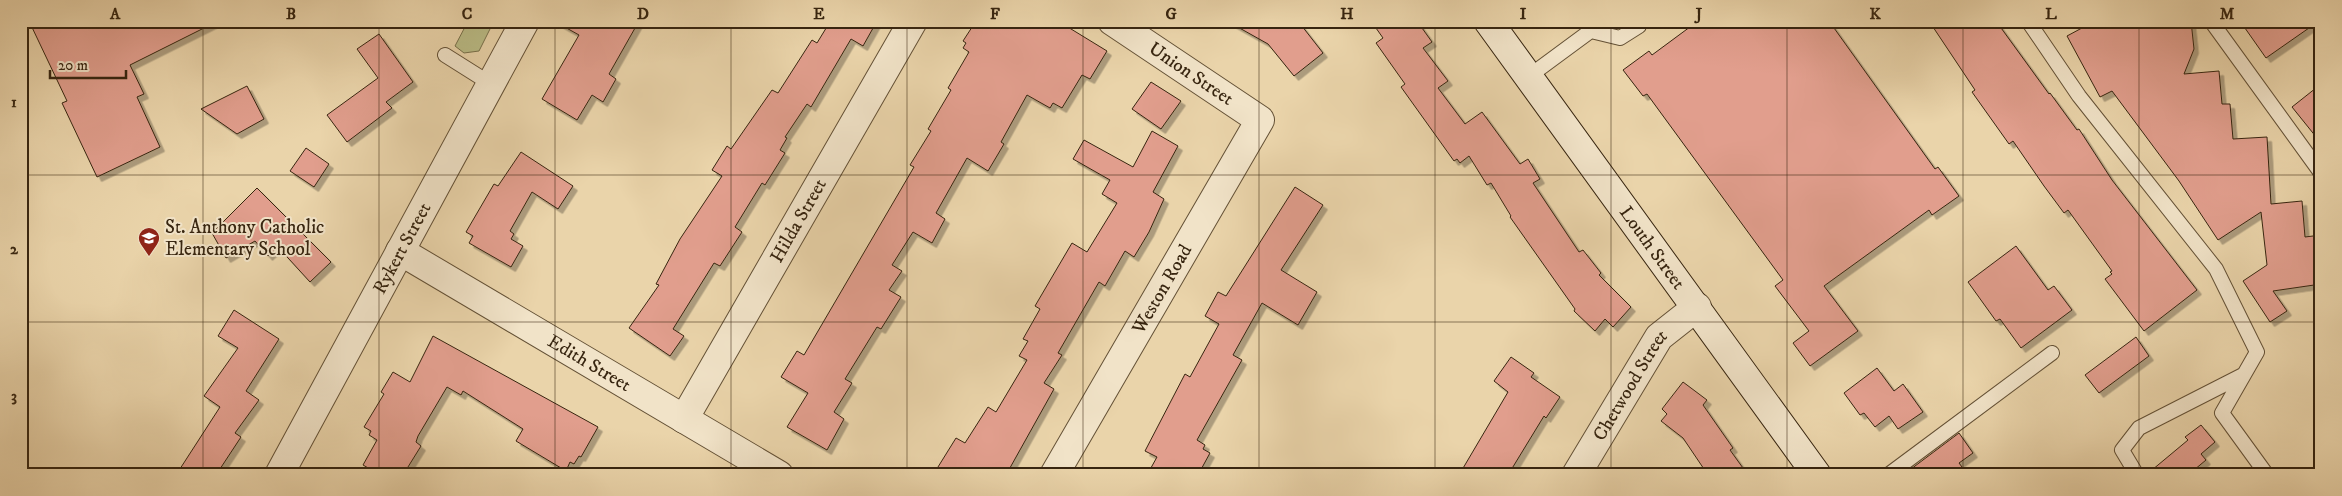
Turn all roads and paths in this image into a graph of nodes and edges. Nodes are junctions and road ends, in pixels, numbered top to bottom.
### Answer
1 (525, 21) edge
2 (913, 21) edge
3 (1112, 21) edge
4 (1488, 21) edge
5 (1604, 21) edge
6 (2028, 21) edge
7 (2211, 21) edge
8 (1639, 26) dead end
9 (1592, 31) junction
10 (444, 55) dead end
11 (1528, 76) junction
12 (491, 84) junction
13 (1244, 109) joint
14 (2321, 173) edge
15 (400, 251) junction
16 (1697, 307) junction
17 (2052, 353) dead end
18 (2243, 375) junction
19 (684, 419) junction
20 (279, 475) edge
21 (779, 475) edge
22 (1054, 475) edge
23 (1576, 475) edge
24 (1817, 475) edge
25 (1888, 475) edge
26 (2137, 475) edge
27 (2267, 475) edge

1 - 12 street, Rykert Street
2 - 19 street, Hilda Street
3 - 13 street, Union Street
4 - 11 street, Louth Street
5 - 9 lane
6 - 18 lane
7 - 14 lane
8 - 9 lane
9 - 11 lane
10 - 12 lane
11 - 16 street, Louth Street
12 - 15 street, Rykert Street
13 - 22 street, Weston Road
15 - 19 street, Edith Street
15 - 20 street, Rykert Street
16 - 23 street, Chetwood Street
16 - 24 street, Louth Street
17 - 25 lane
18 - 26 lane
18 - 27 lane
19 - 21 street, Edith Street

